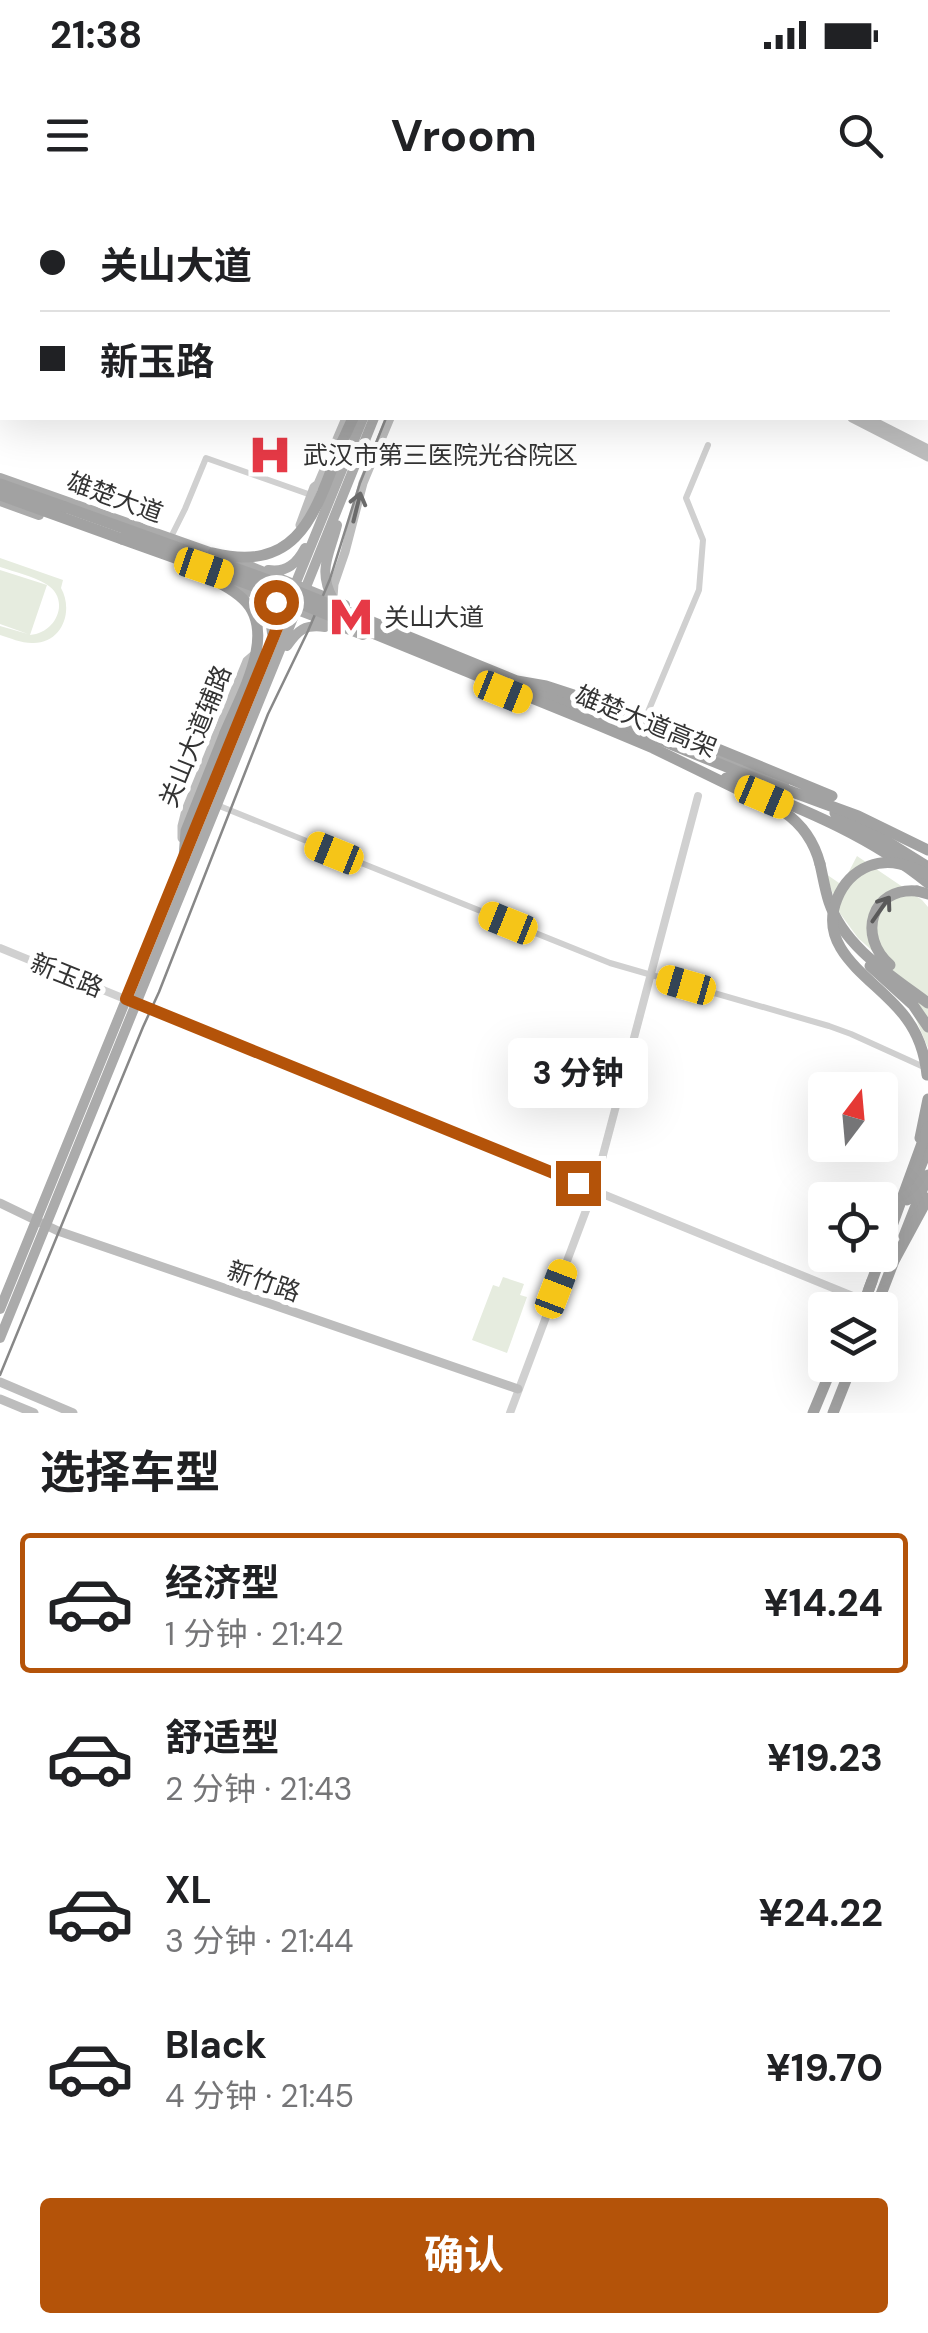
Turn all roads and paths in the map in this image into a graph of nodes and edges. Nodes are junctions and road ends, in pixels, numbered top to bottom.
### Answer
1 (348, 420) edge
2 (349, 420) edge
3 (361, 420) edge
4 (373, 420) edge
5 (389, 420) edge
6 (856, 420) edge
7 (871, 420) edge
8 (708, 445) dead end
9 (928, 449) edge
10 (928, 457) edge
11 (0, 481) edge
12 (318, 484) junction
13 (338, 492) junction
14 (311, 495) junction
15 (0, 498) edge
16 (65, 507) junction
17 (307, 508) junction
18 (323, 516) junction
19 (170, 538) junction
20 (122, 539) junction
21 (232, 560) junction
22 (252, 567) junction
23 (301, 587) junction
24 (245, 591) junction
25 (330, 598) junction
26 (292, 608) junction
27 (356, 632) junction
28 (272, 641) junction
29 (278, 660) junction
30 (517, 681) junction
31 (643, 725) junction
32 (653, 748) junction
33 (744, 774) junction
34 (698, 796) dead end
35 (216, 805) junction
36 (870, 824) junction
37 (928, 853) edge
38 (184, 858) junction
39 (928, 867) edge
40 (928, 875) edge
41 (928, 888) edge
42 (830, 904) junction
43 (0, 948) edge
44 (650, 975) junction
45 (928, 995) edge
46 (132, 1001) junction
47 (928, 1004) edge
48 (928, 1026) edge
49 (928, 1069) edge
50 (928, 1081) edge
51 (928, 1099) edge
52 (928, 1128) edge
53 (928, 1138) edge
54 (928, 1148) edge
55 (928, 1175) edge
56 (928, 1186) edge
57 (594, 1188) junction
58 (898, 1197) edge
59 (928, 1198) edge
60 (0, 1203) edge
61 (898, 1211) edge
62 (42, 1222) junction
63 (898, 1253) edge
64 (898, 1254) edge
65 (875, 1272) edge
66 (870, 1288) junction
67 (828, 1292) edge
68 (868, 1292) edge
69 (884, 1292) edge
70 (0, 1310) edge
71 (0, 1338) edge
72 (0, 1382) edge
73 (830, 1382) edge
74 (848, 1382) edge
75 (518, 1389) junction
76 (0, 1399) edge
77 (818, 1410) edge
78 (34, 1413) edge
79 (73, 1413) edge
80 (510, 1413) edge
81 (835, 1413) edge

1 - 12 main road
2 - 16 highway, bridge
3 - 13 main road
4 - 13 main road
25 -> 5 main road
6 - 10 main road
7 - 9 main road
8 - 31 street
11 - 16 highway, 雄楚大道高架
11 - 19 main road, 雄楚大道
12 - 13 main road
12 - 14 main road
13 - 18 main road
13 - 23 main road
13 - 25 main road
14 - 17 main road
14 - 19 street
15 - 20 highway, 雄楚大道高架
15 - 24 main road, 雄楚大道
16 - 30 highway, 雄楚大道高架, bridge
17 - 18 main road
17 - 21 main road
18 - 22 main road
18 - 23 main road
19 - 21 main road, 雄楚大道
20 - 32 highway, 雄楚大道高架, bridge
20 - 38 highway, bridge
21 - 22 main road, 雄楚大道
22 - 23 main road, 雄楚大道
23 - 25 main road, 雄楚大道
23 - 26 main road
24 - 26 main road, 雄楚大道
24 - 28 main road
25 - 31 main road, 雄楚大道
26 - 27 main road, 雄楚大道
26 - 28 main road
26 - 29 main road
27 - 29 main road
27 - 41 main road
28 - 38 main road
29 - 35 main road
30 - 33 highway, 雄楚大道高架, bridge
30 - 36 highway, bridge
31 - 36 main road, 雄楚大道
32 - 41 highway, 雄楚大道高架, bridge
32 - 42 highway, bridge
33 - 37 highway, bridge
33 - 39 highway, 雄楚大道高架, bridge
34 - 44 street
35 - 44 street
35 - 46 main road
36 - 37 main road, 雄楚大道
38 - 46 main road
40 - 50 highway, bridge
45 -> 41 highway
42 - 47 highway
42 - 48 highway, bridge
43 - 46 street, 新玉路
44 - 49 street
44 - 57 street
46 - 57 street, 新玉路
46 - 62 main road
51 - 58 highway, bridge
52 - 66 highway, bridge
53 - 61 main road
54 - 66 highway, bridge
55 - 63 highway, bridge
56 - 69 main road
57 - 67 street, 新玉路
57 - 75 street
59 - 64 highway, bridge
60 - 62 main road, 新竹路
62 - 70 main road
62 - 71 main road
62 - 75 main road, 新竹路
65 - 66 highway, bridge
66 - 68 highway
72 - 79 main road
73 - 77 highway
74 - 81 highway
75 - 80 street
76 - 78 main road

